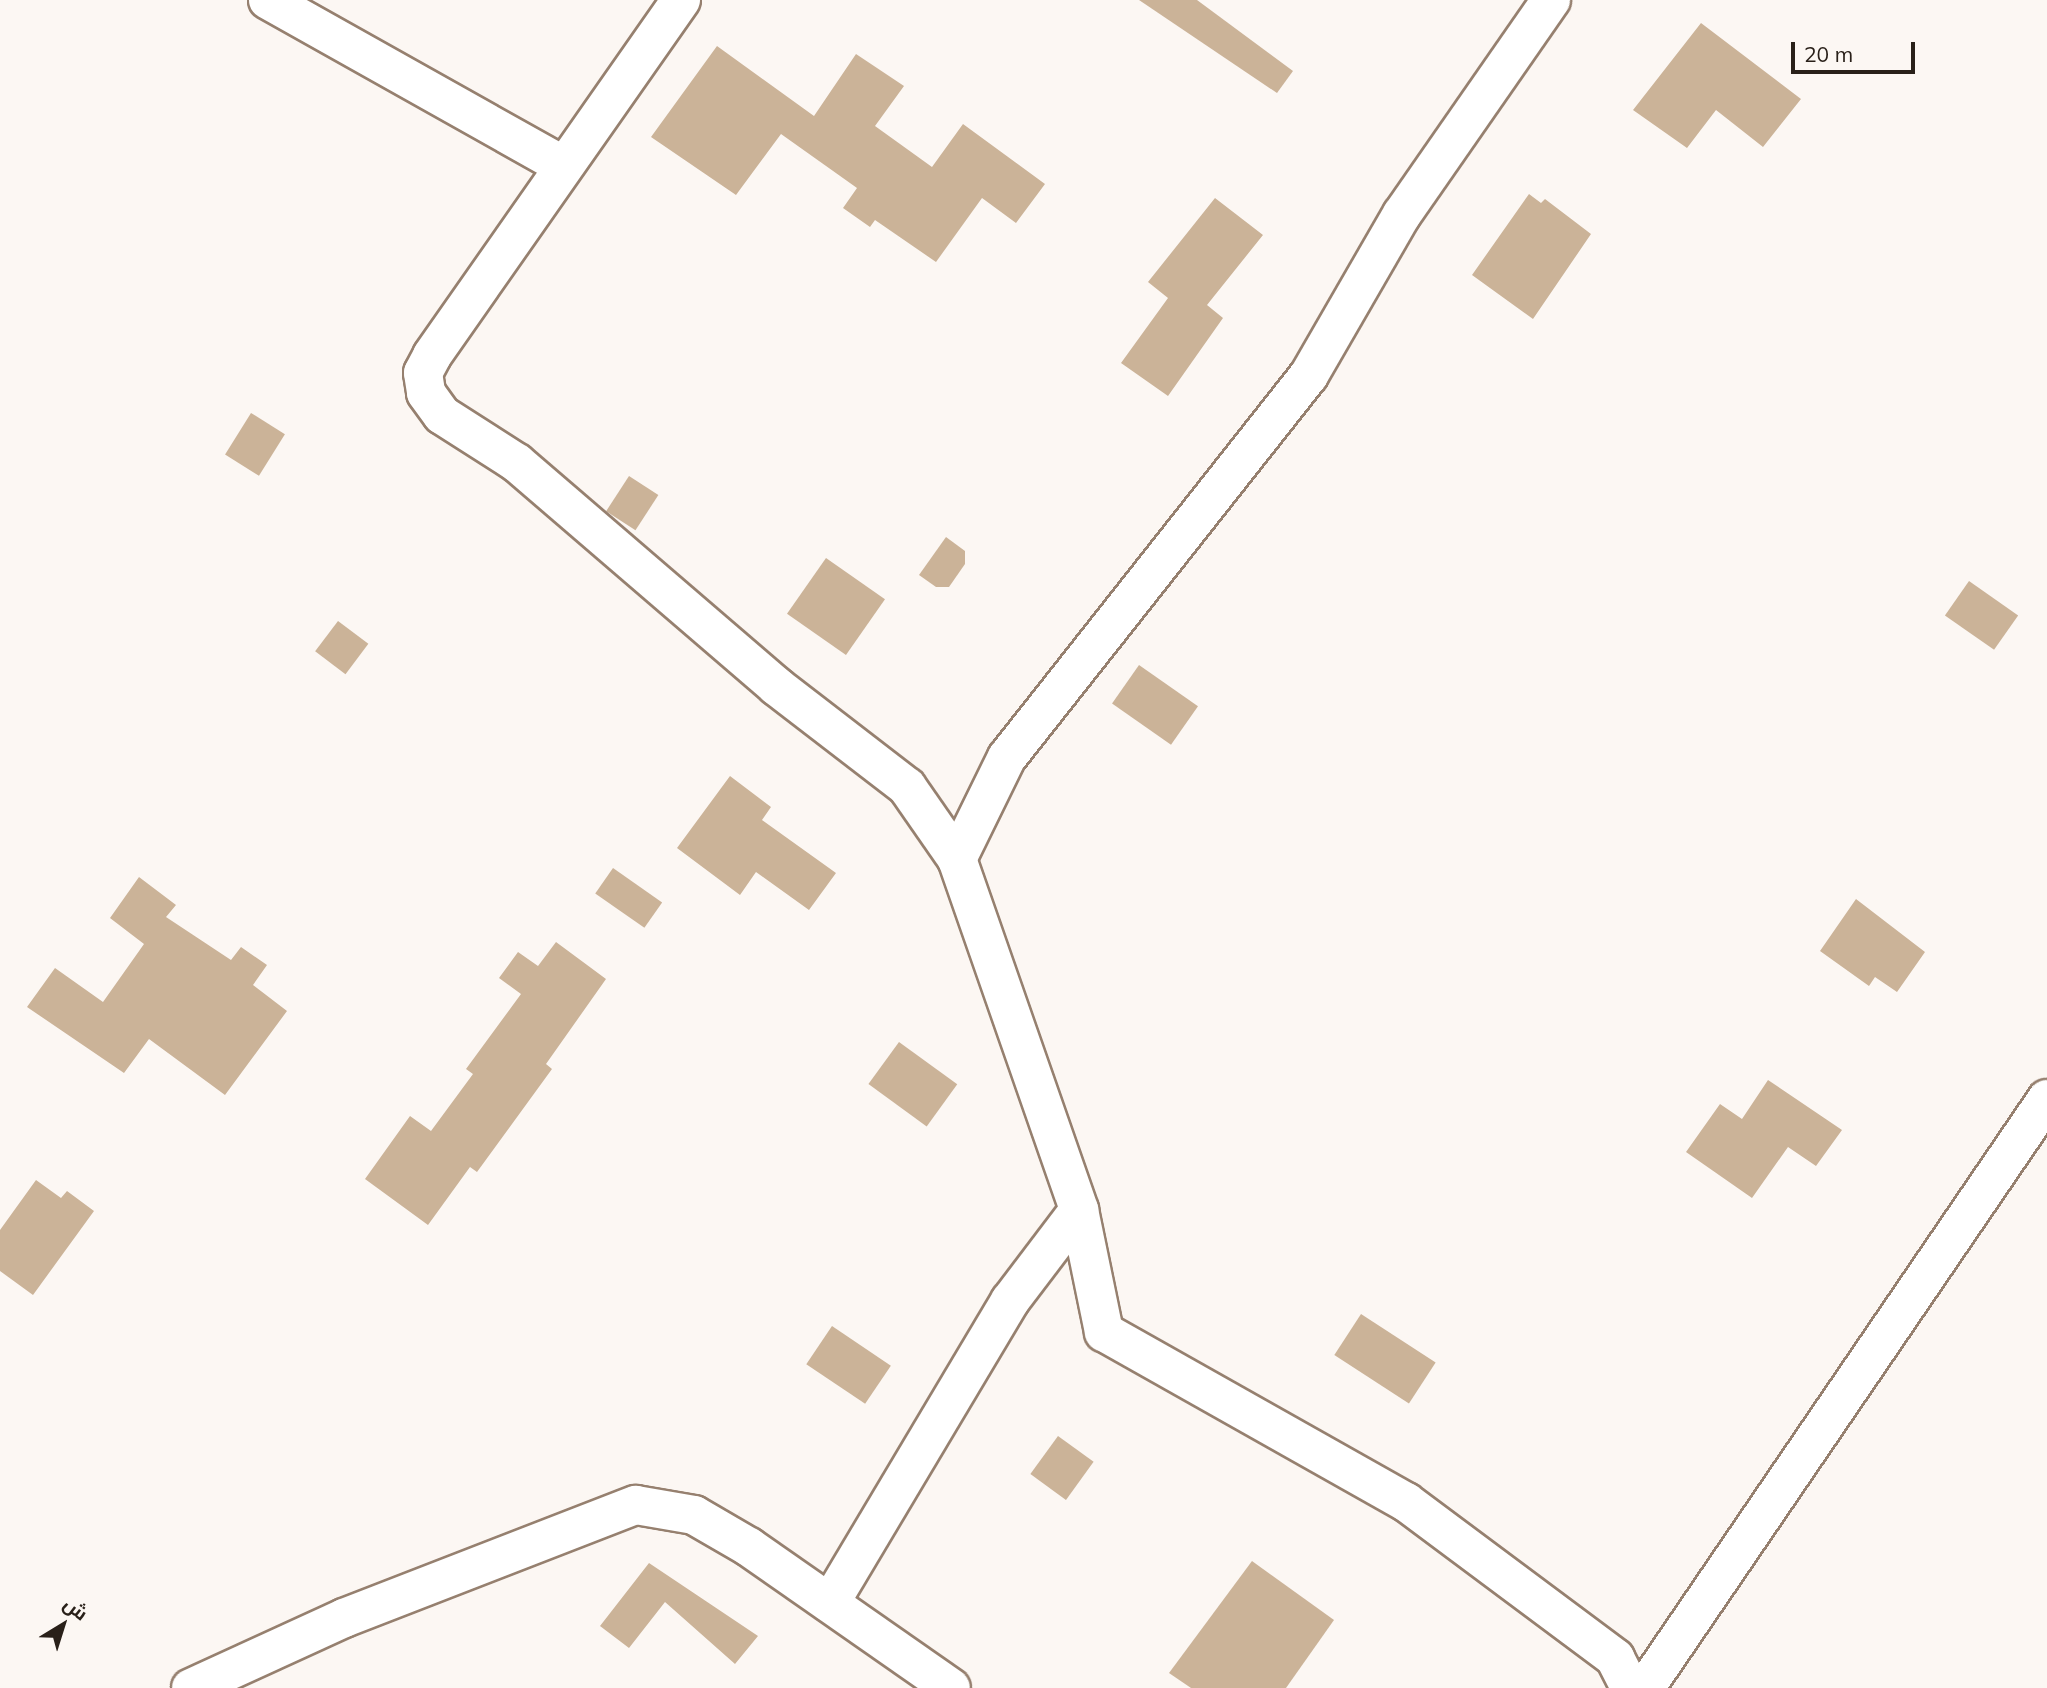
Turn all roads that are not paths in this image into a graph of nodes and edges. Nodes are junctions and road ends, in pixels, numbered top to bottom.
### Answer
1 (268, 0) edge
2 (681, 0) edge
3 (1551, 0) edge
4 (562, 165) junction
5 (957, 859) junction
6 (2047, 1099) edge
7 (1079, 1210) junction
8 (830, 1603) junction
9 (191, 1688) edge
10 (951, 1688) edge
11 (1630, 1688) edge
12 (1645, 1688) edge

1 - 4 street
2 - 4 street
3 - 5 street
4 - 5 street
5 - 7 street
6 - 12 street
7 - 8 street
7 - 11 street
8 - 9 street
8 - 10 street

